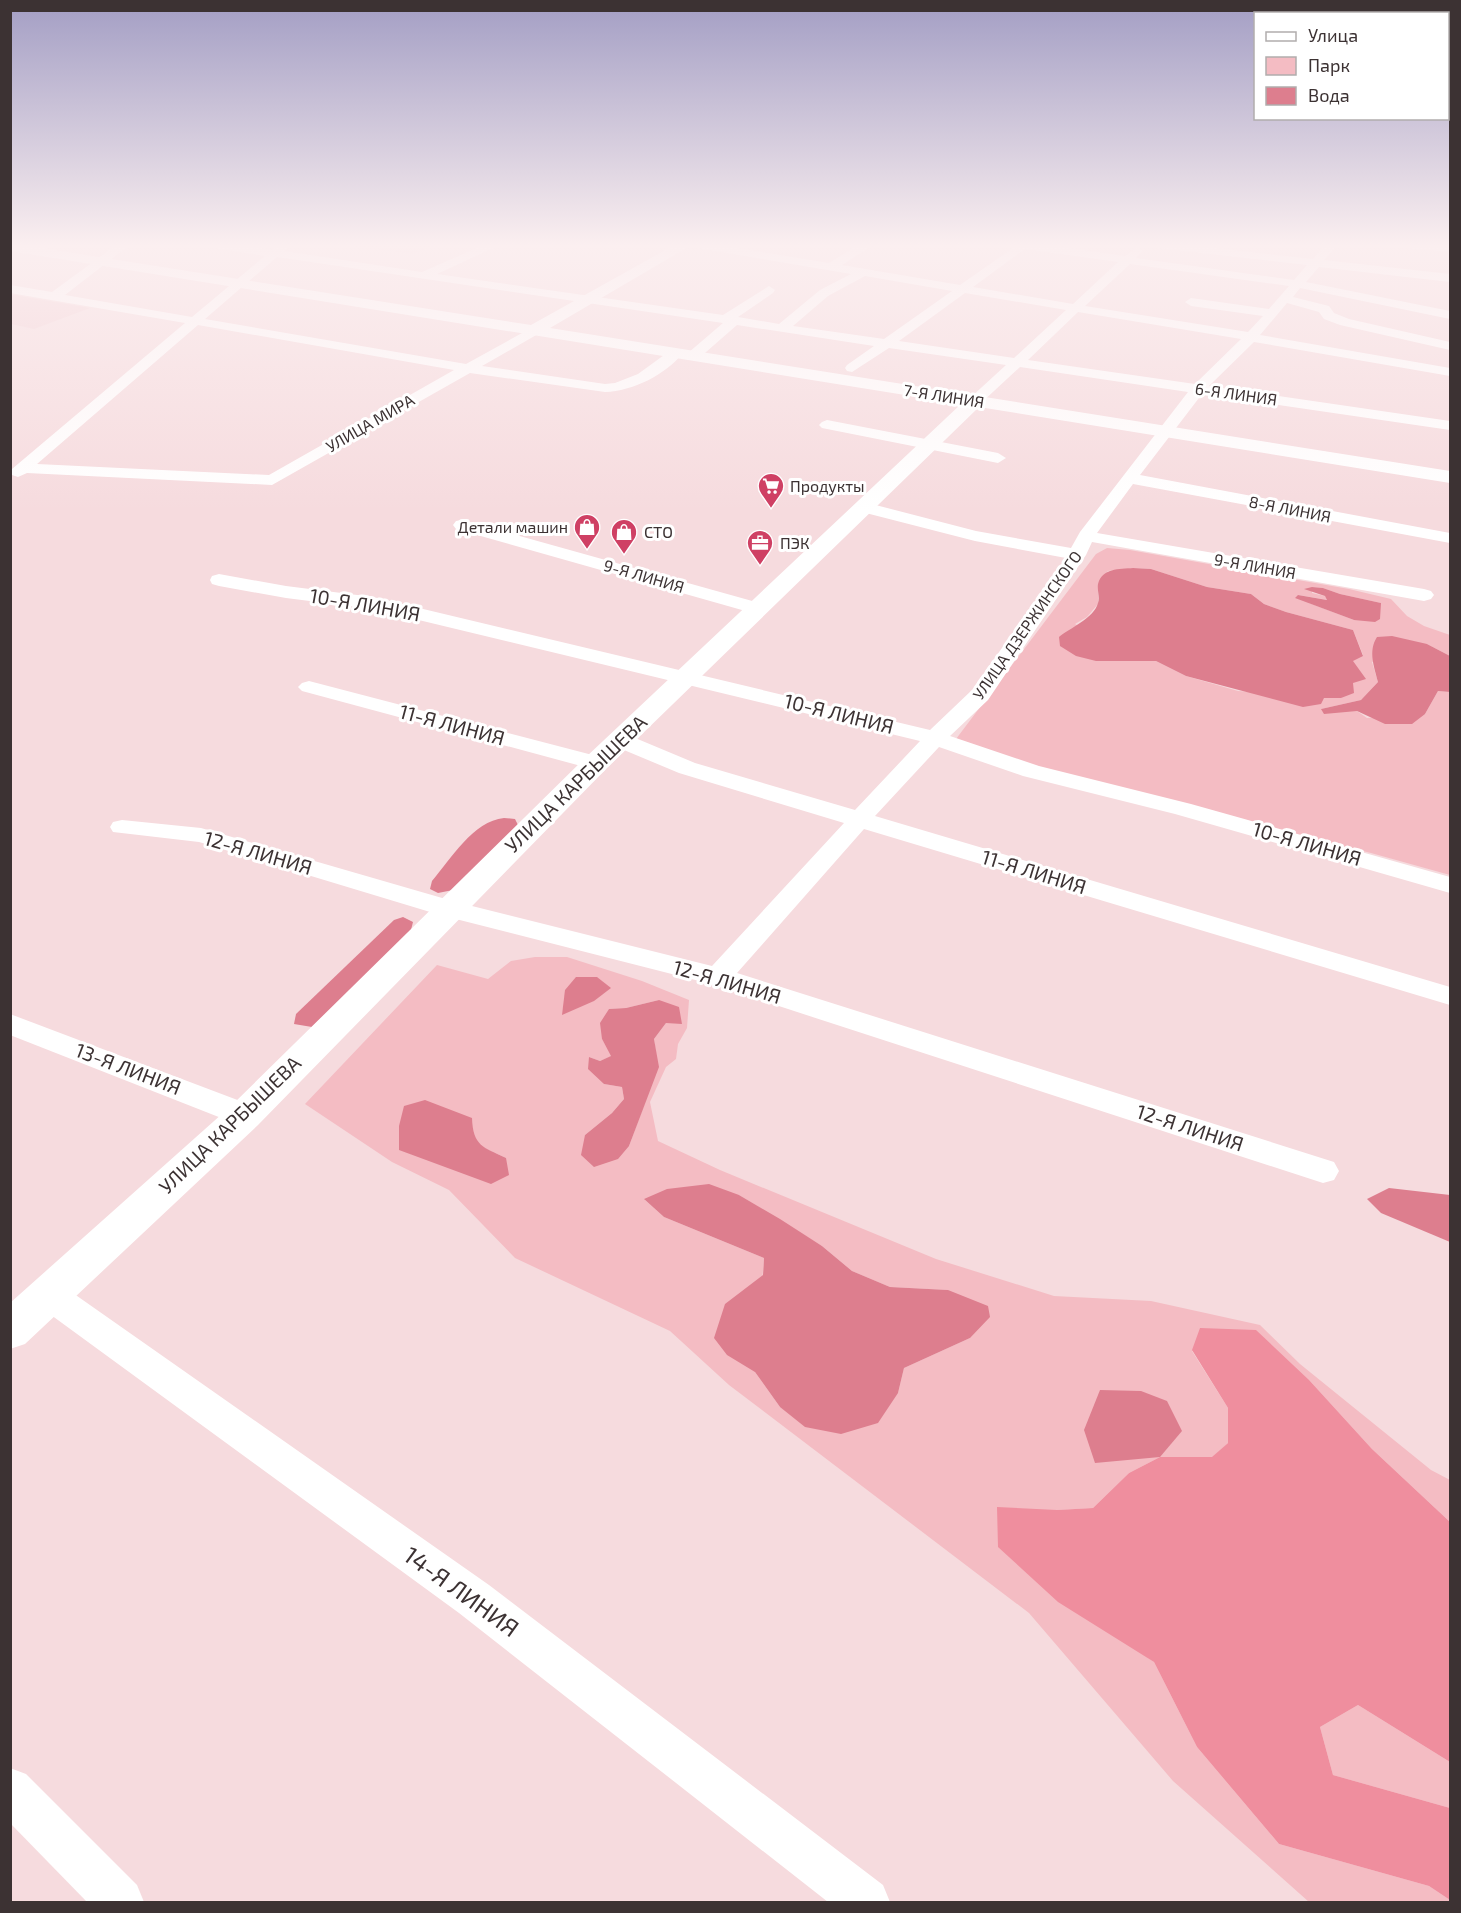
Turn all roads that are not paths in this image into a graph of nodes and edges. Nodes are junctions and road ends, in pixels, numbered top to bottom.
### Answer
1 (182, 332) edge
2 (259, 332) edge
3 (530, 332) edge
4 (540, 332) edge
5 (714, 332) edge
6 (820, 332) edge
7 (903, 332) edge
8 (1050, 332) edge
9 (1223, 332) edge
10 (1255, 332) edge
11 (1390, 332) edge
12 (1251, 337) junction
13 (889, 342) junction
14 (1450, 346) edge
15 (685, 354) junction
16 (1019, 362) junction
17 (852, 368) dead end
18 (466, 369) junction
19 (1450, 372) edge
20 (1198, 389) junction
21 (975, 401) junction
22 (827, 425) dead end
23 (1450, 426) edge
24 (1167, 432) junction
25 (931, 445) junction
26 (998, 458) dead end
27 (17, 471) edge
28 (1450, 477) edge
29 (1129, 478) junction
30 (864, 507) junction
31 (462, 525) dead end
32 (1086, 536) junction
33 (1450, 538) edge
34 (1077, 555) junction
35 (219, 580) dead end
36 (1424, 595) dead end
37 (756, 608) junction
38 (686, 677) junction
39 (309, 687) dead end
40 (935, 738) junction
41 (620, 740) junction
42 (596, 764) junction
43 (859, 820) junction
44 (122, 827) dead end
45 (1450, 885) edge
46 (449, 909) junction
47 (718, 977) junction
48 (1450, 996) edge
49 (10, 1024) edge
50 (245, 1115) junction
51 (1323, 1171) dead end
52 (23, 1314) edge
53 (10, 1790) edge
54 (120, 1902) edge
55 (866, 1902) edge

1 - 27 street
2 - 18 street
3 - 18 street, УЛИЦА МИРА
4 - 15 main road, 7-Я ЛИНИЯ
5 - 15 street
6 - 13 street, 6-Я ЛИНИЯ
7 - 13 street
8 - 16 street, УЛИЦА КАРБЫШЕВА
9 - 12 street
10 - 12 street, УЛИЦА ДЗЕРЖИНСКОГО
11 - 14 street
12 - 19 street
12 - 20 street, УЛИЦА ДЗЕРЖИНСКОГО
13 - 16 street, 6-Я ЛИНИЯ
13 - 17 street
15 - 18 street
15 - 21 main road, 7-Я ЛИНИЯ
16 - 20 street, 6-Я ЛИНИЯ
16 - 21 street, УЛИЦА КАРБЫШЕВА
18 - 27 street, УЛИЦА МИРА
20 - 23 street, 6-Я ЛИНИЯ
20 - 24 street, УЛИЦА ДЗЕРЖИНСКОГО
21 - 24 main road, 7-Я ЛИНИЯ
21 - 25 main road, УЛИЦА КАРБЫШЕВА
22 - 25 street
24 - 28 main road, 7-Я ЛИНИЯ
24 - 29 street, УЛИЦА ДЗЕРЖИНСКОГО
25 - 26 street
25 - 30 main road, УЛИЦА КАРБЫШЕВА
29 - 32 street, УЛИЦА ДЗЕРЖИНСКОГО
29 - 33 street, 8-Я ЛИНИЯ
30 - 34 street
30 - 37 main road, УЛИЦА КАРБЫШЕВА
31 - 37 street, 9-Я ЛИНИЯ
32 - 34 street, УЛИЦА ДЗЕРЖИНСКОГО
32 - 36 street, 9-Я ЛИНИЯ
34 - 40 street, УЛИЦА ДЗЕРЖИНСКОГО
35 - 38 street, 10-Я ЛИНИЯ
37 - 38 main road, УЛИЦА КАРБЫШЕВА
38 - 40 street, 10-Я ЛИНИЯ
38 - 41 main road, УЛИЦА КАРБЫШЕВА
39 - 42 street, 11-Я ЛИНИЯ
40 - 43 street, УЛИЦА ДЗЕРЖИНСКОГО
40 - 45 street, 10-Я ЛИНИЯ
41 - 42 main road, УЛИЦА КАРБЫШЕВА
41 - 43 street, 11-Я ЛИНИЯ
42 - 46 main road, УЛИЦА КАРБЫШЕВА
43 - 47 street, УЛИЦА ДЗЕРЖИНСКОГО
43 - 48 street, 11-Я ЛИНИЯ
44 - 46 street, 12-Я ЛИНИЯ
46 - 47 street, 12-Я ЛИНИЯ
46 - 50 main road, УЛИЦА КАРБЫШЕВА
47 - 51 street, 12-Я ЛИНИЯ
49 - 50 street, 13-Я ЛИНИЯ
50 - 52 main road, УЛИЦА КАРБЫШЕВА
52 - 55 street, 14-Я ЛИНИЯ
53 - 54 street

